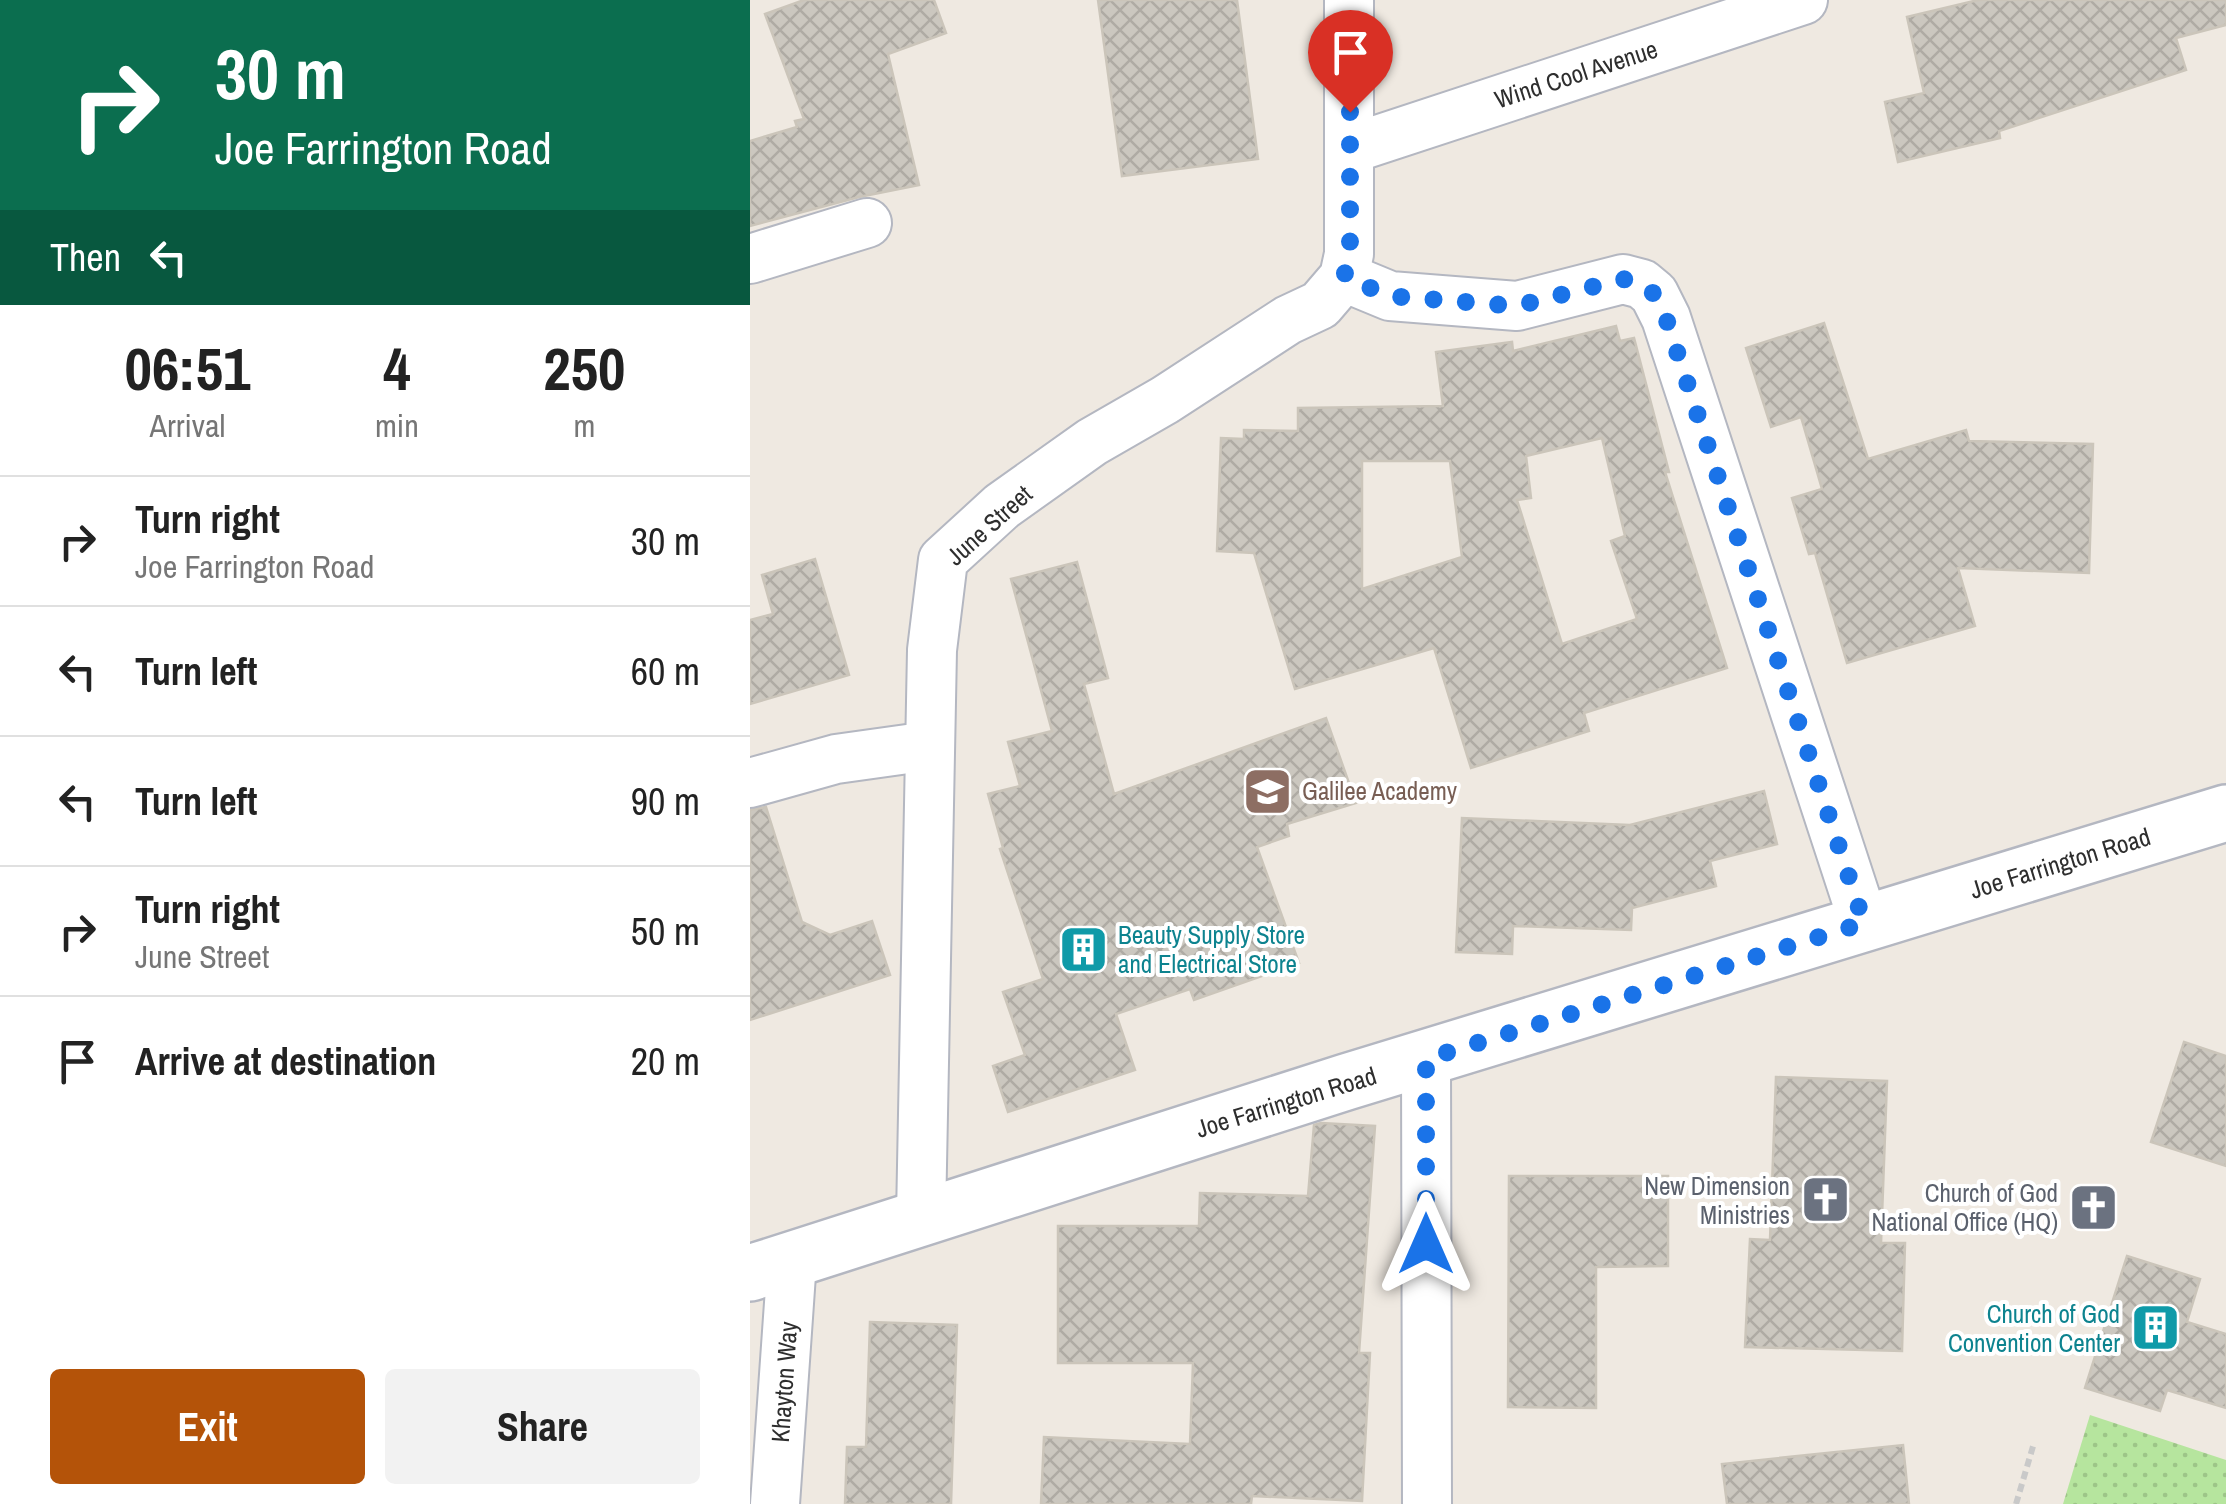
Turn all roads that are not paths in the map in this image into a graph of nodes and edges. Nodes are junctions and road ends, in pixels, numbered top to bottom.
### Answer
1 (1349, 0) edge
2 (1803, 0) edge
3 (1350, 149) junction
4 (866, 223) dead end
5 (750, 259) edge
6 (1344, 277) junction
7 (929, 746) junction
8 (750, 783) edge
9 (2226, 812) edge
10 (1864, 923) junction
11 (1426, 1059) junction
12 (921, 1217) junction
13 (771, 1267) edge
14 (775, 1504) edge
15 (1427, 1504) edge

1 - 3 street
2 - 3 street, Wind Cool Avenue
3 - 6 street
4 - 5 street
6 - 7 street, June Street
6 - 10 street
7 - 8 street
7 - 12 street, June Street
9 - 10 main road, Joe Farrington Road
10 - 11 main road, Joe Farrington Road
11 - 12 main road, Joe Farrington Road
11 - 15 street
12 - 13 main road, Joe Farrington Road
13 - 14 street, Khayton Way

